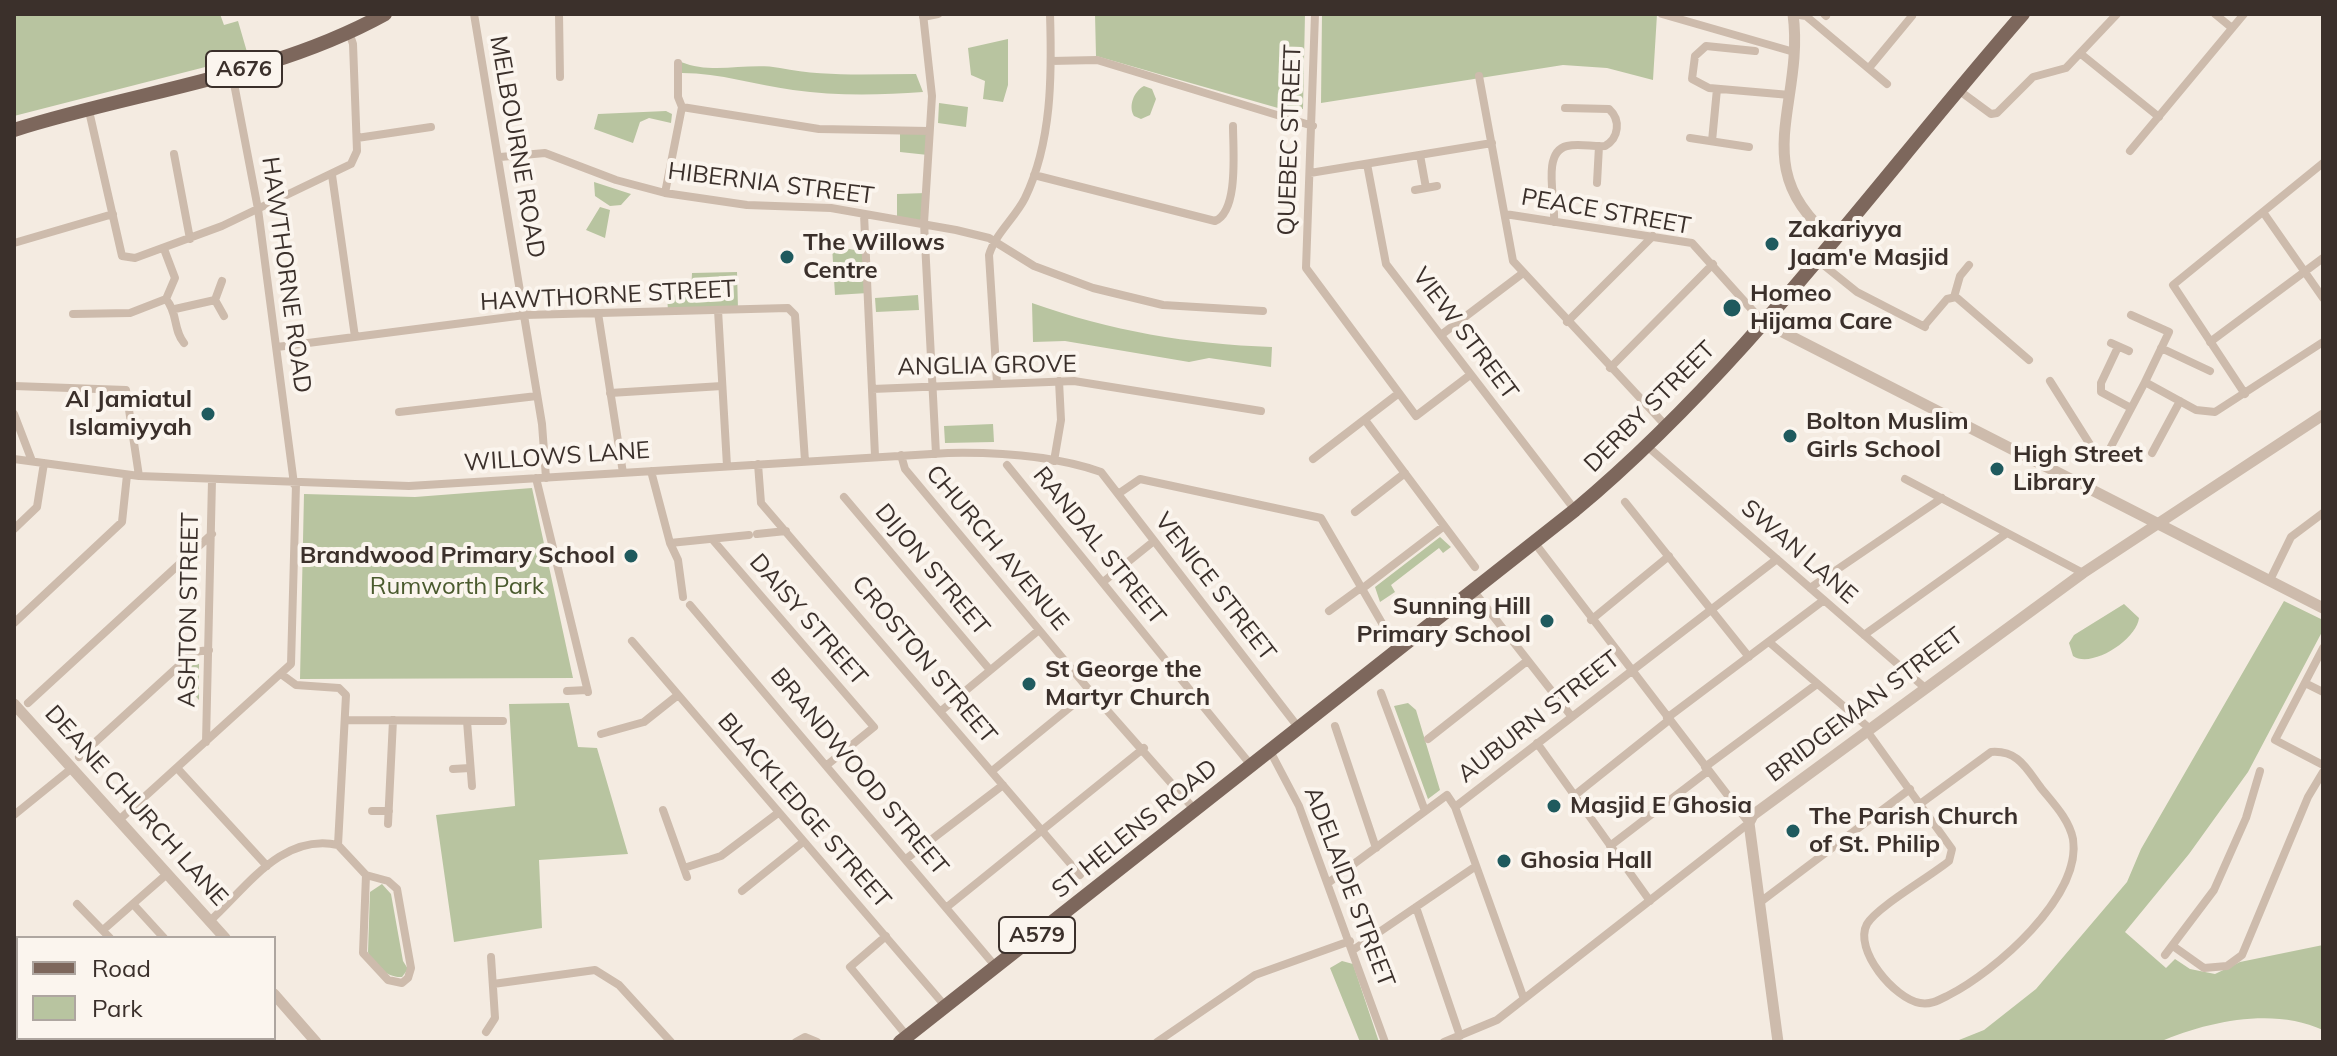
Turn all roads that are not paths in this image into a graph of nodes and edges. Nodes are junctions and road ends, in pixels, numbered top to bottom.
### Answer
1 (385, 14) edge
2 (474, 14) edge
3 (559, 14) edge
4 (938, 14) edge
5 (1050, 14) edge
6 (1315, 14) edge
7 (1793, 14) edge
8 (2023, 14) edge
9 (2117, 14) edge
10 (2215, 14) edge
11 (2244, 14) edge
12 (1662, 15) edge
13 (923, 16) edge
14 (1912, 16) dead end
15 (2232, 28) junction
16 (349, 32) junction
17 (1755, 51) dead end
18 (1794, 52) junction
19 (2081, 54) junction
20 (1051, 61) junction
21 (678, 63) dead end
22 (1869, 68) junction
23 (232, 73) junction
24 (1479, 76) dead end
25 (560, 77) dead end
26 (1887, 84) dead end
27 (1717, 89) junction
28 (1957, 89) junction
29 (1790, 95) junction
30 (682, 107) junction
31 (1565, 108) dead end
32 (89, 111) junction
33 (2159, 117) junction
34 (1233, 126) dead end
35 (1313, 126) junction
36 (431, 127) dead end
37 (14, 130) edge
38 (929, 131) junction
39 (357, 138) junction
40 (1690, 138) dead end
41 (1712, 141) junction
42 (1492, 143) junction
43 (1599, 146) junction
44 (1749, 147) dead end
45 (2130, 151) dead end
46 (174, 154) dead end
47 (1420, 155) junction
48 (500, 157) junction
49 (2323, 163) edge
50 (1367, 164) junction
51 (1310, 173) junction
52 (332, 175) junction
53 (1034, 175) junction
54 (1597, 183) dead end
55 (1437, 186) dead end
56 (1426, 188) junction
57 (1415, 190) dead end
58 (665, 193) junction
59 (258, 209) junction
60 (2263, 212) junction
61 (113, 214) junction
62 (864, 214) junction
63 (1505, 214) junction
64 (1554, 222) junction
65 (924, 223) junction
66 (1653, 236) junction
67 (190, 239) junction
68 (1833, 239) junction
69 (994, 241) junction
70 (14, 243) edge
71 (164, 249) junction
72 (2323, 258) edge
73 (1816, 259) junction
74 (1713, 264) junction
75 (1969, 265) dead end
76 (2305, 272) junction
77 (1523, 273) junction
78 (222, 281) dead end
79 (1954, 297) junction
80 (2323, 298) edge
81 (166, 299) junction
82 (215, 300) junction
83 (175, 309) junction
84 (718, 310) junction
85 (1263, 311) dead end
86 (598, 313) junction
87 (73, 314) dead end
88 (525, 315) junction
89 (2131, 315) dead end
90 (224, 316) dead end
91 (1567, 322) junction
92 (1763, 322) junction
93 (1441, 335) junction
94 (2019, 336) dead end
95 (355, 337) junction
96 (2210, 342) junction
97 (2323, 342) edge
98 (184, 343) dead end
99 (2012, 345) junction
100 (277, 347) junction
101 (2161, 348) junction
102 (2129, 351) dead end
103 (2029, 360) dead end
104 (2206, 365) dead end
105 (1610, 368) junction
106 (1470, 375) junction
107 (1059, 381) junction
108 (2050, 381) dead end
109 (2145, 382) junction
110 (997, 383) junction
111 (14, 386) edge
112 (722, 386) junction
113 (932, 387) junction
114 (872, 389) junction
115 (610, 393) junction
116 (1399, 393) junction
117 (2245, 394) junction
118 (1247, 395) dead end
119 (537, 396) junction
120 (2180, 401) junction
121 (2131, 408) junction
122 (1245, 409) junction
123 (1261, 411) dead end
124 (399, 412) dead end
125 (14, 414) edge
126 (2323, 415) edge
127 (1365, 420) junction
128 (1668, 427) junction
129 (2159, 439) junction
130 (2171, 445) dead end
131 (1648, 447) junction
132 (2152, 453) dead end
133 (936, 454) junction
134 (901, 455) junction
135 (875, 456) junction
136 (14, 459) edge
137 (1313, 459) dead end
138 (32, 461) junction
139 (805, 461) junction
140 (1054, 461) junction
141 (44, 463) junction
142 (758, 464) junction
143 (1007, 465) dead end
144 (727, 466) junction
145 (651, 471) junction
146 (1101, 472) joint
147 (623, 473) junction
148 (1405, 473) junction
149 (127, 475) junction
150 (139, 476) junction
151 (536, 478) junction
152 (546, 478) junction
153 (1905, 479) dead end
154 (212, 480) junction
155 (295, 484) junction
156 (1118, 494) junction
157 (844, 497) dead end
158 (1942, 498) junction
159 (1625, 502) dead end
160 (1575, 510) junction
161 (1355, 512) dead end
162 (2323, 513) edge
163 (2158, 523) junction
164 (1444, 526) junction
165 (14, 529) edge
166 (786, 531) junction
167 (2007, 533) junction
168 (212, 534) junction
169 (712, 539) junction
170 (1154, 541) junction
171 (1533, 542) junction
172 (670, 543) junction
173 (1669, 556) junction
174 (1777, 559) junction
175 (1475, 567) dead end
176 (2083, 573) junction
177 (2270, 580) junction
178 (1103, 582) junction
179 (1363, 588) junction
180 (1810, 588) junction
181 (1472, 589) junction
182 (683, 597) dead end
183 (1824, 600) junction
184 (690, 605) dead end
185 (2323, 608) edge
186 (1712, 610) junction
187 (1329, 611) dead end
188 (1591, 620) junction
189 (14, 623) edge
190 (1039, 630) junction
191 (1864, 635) junction
192 (632, 641) dead end
193 (1769, 642) junction
194 (2323, 648) edge
195 (1397, 649) junction
196 (209, 650) junction
197 (1749, 657) junction
198 (1527, 661) junction
199 (990, 670) junction
200 (1632, 671) junction
201 (281, 674) junction
202 (2305, 683) junction
203 (1817, 684) junction
204 (1924, 687) junction
205 (567, 691) dead end
206 (1090, 691) junction
207 (2323, 692) edge
208 (1381, 693) dead end
209 (678, 695) junction
210 (28, 703) dead end
211 (14, 704) edge
212 (941, 711) junction
213 (1572, 717) junction
214 (1668, 719) junction
215 (346, 720) junction
216 (393, 720) junction
217 (467, 721) junction
218 (503, 721) dead end
219 (1335, 726) dead end
220 (1298, 727) junction
221 (1868, 730) junction
222 (601, 734) dead end
223 (1428, 739) dead end
224 (206, 742) junction
225 (1537, 743) junction
226 (1144, 748) junction
227 (1269, 749) junction
228 (76, 762) junction
229 (1250, 764) junction
230 (827, 765) junction
231 (2323, 765) edge
232 (177, 768) junction
233 (470, 768) junction
234 (453, 769) dead end
235 (1707, 769) junction
236 (992, 771) junction
237 (2260, 771) dead end
238 (2323, 772) edge
239 (1003, 785) junction
240 (472, 786) dead end
241 (1910, 789) junction
242 (1575, 795) junction
243 (1920, 804) junction
244 (1455, 807) junction
245 (1194, 809) junction
246 (663, 810) dead end
247 (372, 811) dead end
248 (389, 811) junction
249 (1425, 811) junction
250 (778, 813) junction
251 (14, 815) edge
252 (119, 820) junction
253 (1749, 823) junction
254 (388, 824) dead end
255 (1041, 830) junction
256 (803, 842) junction
257 (338, 845) junction
258 (1610, 846) junction
259 (1376, 848) junction
260 (906, 859) junction
261 (267, 866) junction
262 (1476, 866) junction
263 (167, 874) junction
264 (366, 875) junction
265 (1080, 875) dead end
266 (1328, 883) junction
267 (742, 891) dead end
268 (1650, 901) junction
269 (1759, 903) junction
270 (77, 904) dead end
271 (133, 904) junction
272 (947, 907) junction
273 (1416, 907) junction
274 (210, 921) junction
275 (103, 930) junction
276 (108, 936) edge
277 (162, 936) edge
278 (223, 936) edge
279 (886, 936) junction
280 (1352, 946) junction
281 (2173, 946) junction
282 (2165, 955) dead end
283 (491, 957) dead end
284 (996, 967) junction
285 (493, 984) junction
286 (276, 996) edge
287 (1524, 999) junction
288 (946, 1007) junction
289 (486, 1032) dead end
290 (1460, 1036) junction
291 (904, 1039) edge
292 (316, 1042) edge
293 (671, 1042) edge
294 (796, 1042) edge
295 (817, 1042) edge
296 (1157, 1042) edge
297 (1385, 1042) edge
298 (1444, 1042) edge
299 (1778, 1042) edge

1 - 16 main road, A676
2 - 48 street, MELBOURNE ROAD
3 - 25 street
4 - 13 street
5 - 20 street
6 - 35 street, QUEBEC STREET
7 - 18 street
7 - 22 street
8 - 28 main road, DERBY STREET / A579
9 - 19 street
10 - 15 street
11 - 15 street
12 - 18 street
13 - 38 street
14 - 22 street
15 - 33 street
16 - 23 main road, A676
16 - 39 street
17 - 27 street
18 - 29 street
19 - 28 street
19 - 33 street
20 - 35 street
20 - 53 street
21 - 30 street
22 - 26 street
23 - 32 main road, A676
23 - 59 street, HAWTHORNE ROAD
24 - 42 street
27 - 29 street
27 - 41 street
28 - 68 main road, DERBY STREET / A579
29 - 68 street
30 - 38 street
30 - 58 street
31 - 43 street
32 - 37 main road, A676
32 - 61 street
33 - 45 street
34 - 53 street
35 - 51 street, QUEBEC STREET
36 - 39 street
38 - 65 street
39 - 52 street
40 - 41 street
41 - 44 street
42 - 47 street
42 - 63 street
43 - 54 street
43 - 64 street
46 - 67 street
47 - 50 street
47 - 56 street
48 - 58 street, HIBERNIA STREET
48 - 88 street, MELBOURNE ROAD
49 - 60 street
50 - 51 street
50 - 93 street, VIEW STREET
51 - 116 street, QUEBEC STREET
52 - 59 street
52 - 95 street
53 - 69 street
55 - 56 street
56 - 57 street
58 - 62 street, HIBERNIA STREET
59 - 67 street
59 - 100 street, HAWTHORNE ROAD
60 - 76 street
60 - 96 street
61 - 70 street
61 - 71 street
62 - 65 street, HIBERNIA STREET
62 - 114 street
63 - 64 street, PEACE STREET
63 - 77 street
64 - 66 street, PEACE STREET
65 - 69 street, HIBERNIA STREET
65 - 113 street
66 - 74 street, PEACE STREET
66 - 91 street
67 - 71 street
68 - 73 main road, DERBY STREET / A579
69 - 85 street, HIBERNIA STREET
69 - 110 street
71 - 81 street
72 - 76 street
73 - 79 street
73 - 92 main road, DERBY STREET / A579
74 - 92 street, PEACE STREET
74 - 105 street
75 - 79 street
76 - 80 street
76 - 96 street
77 - 91 street
77 - 93 street
78 - 82 street
79 - 99 street
81 - 83 street
81 - 87 street
82 - 83 street
82 - 90 street
83 - 98 street
84 - 86 street, HAWTHORNE STREET
84 - 112 street
84 - 139 street, HAWTHORNE STREET
86 - 88 street, HAWTHORNE STREET
86 - 115 street
88 - 95 street, HAWTHORNE STREET
88 - 119 street, MELBOURNE ROAD
89 - 101 street
91 - 105 street
92 - 128 main road, DERBY STREET / A579
92 - 163 street
93 - 106 street, VIEW STREET
94 - 99 street
95 - 100 street, HAWTHORNE STREET
96 - 117 street
97 - 117 street
99 - 103 street
100 - 155 street, HAWTHORNE ROAD
101 - 104 street
101 - 109 street
102 - 121 street
105 - 128 street
106 - 116 street
106 - 160 street, VIEW STREET
107 - 110 street, ANGLIA GROVE
107 - 122 street, ANGLIA GROVE
107 - 140 street
108 - 121 street
109 - 120 street
109 - 121 street
110 - 113 street, ANGLIA GROVE
111 - 150 street
112 - 115 street
112 - 144 street
113 - 114 street, ANGLIA GROVE
113 - 133 street
114 - 135 street
115 - 147 street
116 - 127 street
117 - 120 street
118 - 122 street
119 - 124 street
119 - 152 street, MELBOURNE ROAD
120 - 129 street
122 - 123 street, ANGLIA GROVE
125 - 138 street
126 - 163 street, BRIDGEMAN STREET
127 - 137 street
127 - 148 street
128 - 131 main road, DERBY STREET / A579
129 - 130 street
129 - 132 street
131 - 160 main road, DERBY STREET / A579
131 - 174 street, SWAN LANE
133 - 134 street, WILLOWS LANE
133 - 140 street, WILLOWS LANE
134 - 135 street, WILLOWS LANE
134 - 190 street, CHURCH AVENUE
135 - 139 street, WILLOWS LANE
136 - 138 street, WILLOWS LANE
138 - 141 street, WILLOWS LANE
139 - 142 street, WILLOWS LANE
140 - 146 street, WILLOWS LANE
141 - 149 street, WILLOWS LANE
141 - 165 street
142 - 144 street, WILLOWS LANE
142 - 166 street, CROSTON STREET
143 - 178 street, RANDAL STREET
144 - 145 street, WILLOWS LANE
145 - 147 street, WILLOWS LANE
145 - 172 street
146 - 156 street, VENICE STREET
147 - 152 street, WILLOWS LANE
148 - 161 street
148 - 164 street
149 - 150 street, WILLOWS LANE
149 - 189 street
150 - 154 street, WILLOWS LANE
151 - 152 street, WILLOWS LANE
151 - 155 street, WILLOWS LANE
151 - 205 street
153 - 158 street
154 - 155 street, WILLOWS LANE
154 - 168 street, ASHTON STREET
155 - 201 street, HAWTHORNE ROAD
156 - 170 street, VENICE STREET
156 - 179 street
157 - 199 street, DIJON STREET
158 - 167 street
158 - 180 street
159 - 173 street
160 - 171 main road, DERBY STREET / A579
162 - 177 street
163 - 176 street, BRIDGEMAN STREET
163 - 177 street
164 - 175 street
164 - 179 street
166 - 169 street
166 - 212 street, CROSTON STREET
167 - 176 street
167 - 191 street
168 - 196 street, ASHTON STREET
168 - 210 street
169 - 172 street
169 - 230 street, DAISY STREET
170 - 178 street
170 - 220 street, VENICE STREET
171 - 181 main road, DERBY STREET / A579
171 - 188 street
172 - 182 street
173 - 186 street
173 - 188 street
174 - 180 street, SWAN LANE
174 - 186 street, AUBURN STREET
176 - 204 street, BRIDGEMAN STREET
177 - 185 street
178 - 229 street, RANDAL STREET
179 - 187 street
179 - 195 street
180 - 183 street, SWAN LANE
181 - 195 main road, DERBY STREET / A579
181 - 198 street
183 - 191 street, SWAN LANE
183 - 193 street
184 - 230 street, BRANDWOOD STREET
186 - 197 street
186 - 200 street, AUBURN STREET
188 - 200 street
190 - 199 street
190 - 206 street, CHURCH AVENUE
191 - 204 street, SWAN LANE
192 - 209 street, BLACKLEDGE STREET
193 - 197 street
193 - 203 street
194 - 202 street
195 - 220 main road, ST HELENS ROAD / A579
196 - 224 street, ASHTON STREET
196 - 228 street
197 - 214 street
198 - 213 street
198 - 223 street
199 - 212 street
200 - 213 street, AUBURN STREET
200 - 214 street
201 - 215 street
201 - 224 street
202 - 207 street
202 - 231 street
203 - 221 street
203 - 235 street
204 - 221 street, BRIDGEMAN STREET
206 - 226 street, CHURCH AVENUE
206 - 236 street
208 - 249 street
209 - 222 street
209 - 250 street, BLACKLEDGE STREET
211 - 228 street, DEANE CHURCH LANE
212 - 236 street, CROSTON STREET
213 - 225 street, AUBURN STREET
214 - 235 street
214 - 242 street
215 - 216 street
215 - 257 street
216 - 217 street
216 - 248 street
217 - 218 street
217 - 233 street
219 - 259 street
220 - 227 main road, ST HELENS ROAD / A579
221 - 241 street
221 - 253 street, BRIDGEMAN STREET
224 - 232 street
225 - 242 street
225 - 244 street, AUBURN STREET
226 - 245 street, CHURCH AVENUE
226 - 255 street
227 - 229 main road, ST HELENS ROAD / A579
227 - 266 street, ADELAIDE STREET
228 - 251 street
228 - 252 street, DEANE CHURCH LANE
229 - 245 main road, ST HELENS ROAD / A579
230 - 260 street, BRANDWOOD STREET
232 - 252 street
232 - 261 street
233 - 234 street
233 - 240 street
235 - 253 street
235 - 258 street
236 - 239 street, CROSTON STREET
237 - 281 street
238 - 281 street
239 - 255 street, CROSTON STREET
239 - 260 street
241 - 243 street
241 - 269 street
242 - 258 street
243 - 243 street
244 - 249 street, AUBURN STREET
244 - 262 street
245 - 284 main road, ST HELENS ROAD / A579
246 - 250 street
247 - 248 street
248 - 254 street
249 - 259 street, AUBURN STREET
250 - 256 street, BLACKLEDGE STREET
252 - 263 street, DEANE CHURCH LANE
253 - 268 street, BRIDGEMAN STREET
253 - 269 street
255 - 265 street, CROSTON STREET
255 - 272 street
256 - 267 street
256 - 279 street, BLACKLEDGE STREET
257 - 261 street
257 - 264 street
258 - 268 street
259 - 266 street, AUBURN STREET
260 - 272 street, BRANDWOOD STREET
261 - 274 street
262 - 273 street
262 - 287 street
263 - 271 street
263 - 274 street, DEANE CHURCH LANE
264 - 264 street
266 - 280 street, ADELAIDE STREET
268 - 287 street, BRIDGEMAN STREET
269 - 299 street
270 - 275 street
271 - 275 street
271 - 277 street
272 - 284 street, BRANDWOOD STREET
273 - 280 street
273 - 290 street
274 - 278 street, DEANE CHURCH LANE
275 - 276 street
279 - 288 street, BLACKLEDGE STREET
279 - 291 street
280 - 296 street
280 - 297 street, ADELAIDE STREET
281 - 282 street
283 - 285 street
284 - 288 main road, ST HELENS ROAD / A579
285 - 289 street
285 - 293 street
286 - 292 street
287 - 290 street, BRIDGEMAN STREET
288 - 291 main road, ST HELENS ROAD / A579
290 - 298 street, BRIDGEMAN STREET
294 - 295 street

